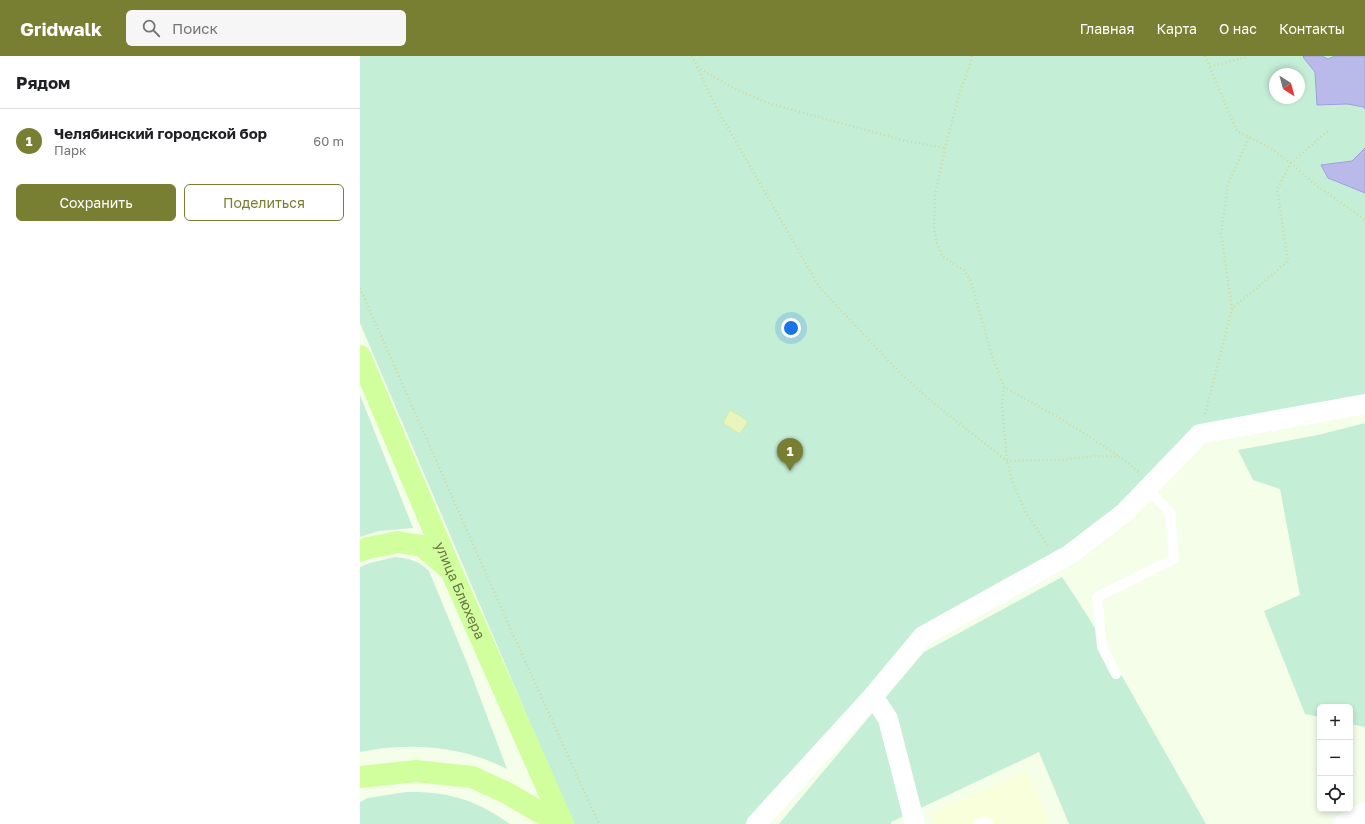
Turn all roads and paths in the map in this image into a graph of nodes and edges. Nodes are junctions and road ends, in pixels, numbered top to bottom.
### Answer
1 (692, 56) edge
2 (972, 56) edge
3 (1205, 56) edge
4 (1249, 56) edge
5 (697, 67) junction
6 (1210, 67) junction
7 (1328, 131) dead end
8 (1249, 137) junction
9 (945, 148) junction
10 (1291, 163) junction
11 (1365, 220) edge
12 (360, 288) edge
13 (1232, 309) junction
14 (360, 356) edge
15 (1004, 387) junction
16 (1365, 404) edge
17 (1200, 434) junction
18 (1120, 457) junction
19 (1007, 461) junction
20 (1150, 486) junction
21 (360, 551) edge
22 (1058, 561) junction
23 (452, 573) junction
24 (1116, 674) dead end
25 (873, 696) junction
26 (360, 777) edge
27 (1365, 812) edge
28 (560, 824) edge
29 (563, 824) edge
30 (599, 824) edge
31 (756, 824) edge
32 (915, 824) edge
33 (978, 824) edge
34 (988, 824) edge
35 (1343, 824) edge

1 - 5 path
2 - 9 path
3 - 6 path
4 - 6 path
5 - 9 path
5 - 19 path
6 - 8 path
7 - 10 path
8 - 10 path
8 - 13 path
9 - 15 path
10 - 11 path
10 - 13 path
12 - 30 path
13 - 17 path
14 - 23 main road, улица Блюхера
15 - 18 path
15 - 19 path
16 - 17 street
17 - 20 street
18 - 19 path
18 - 20 path
19 - 22 path
20 - 22 street
20 - 24 lane
21 - 23 main road
22 - 25 street
23 - 29 main road, улица Блюхера
25 - 31 street
25 - 32 street
26 - 28 main road
27 - 35 street
33 - 34 lane

